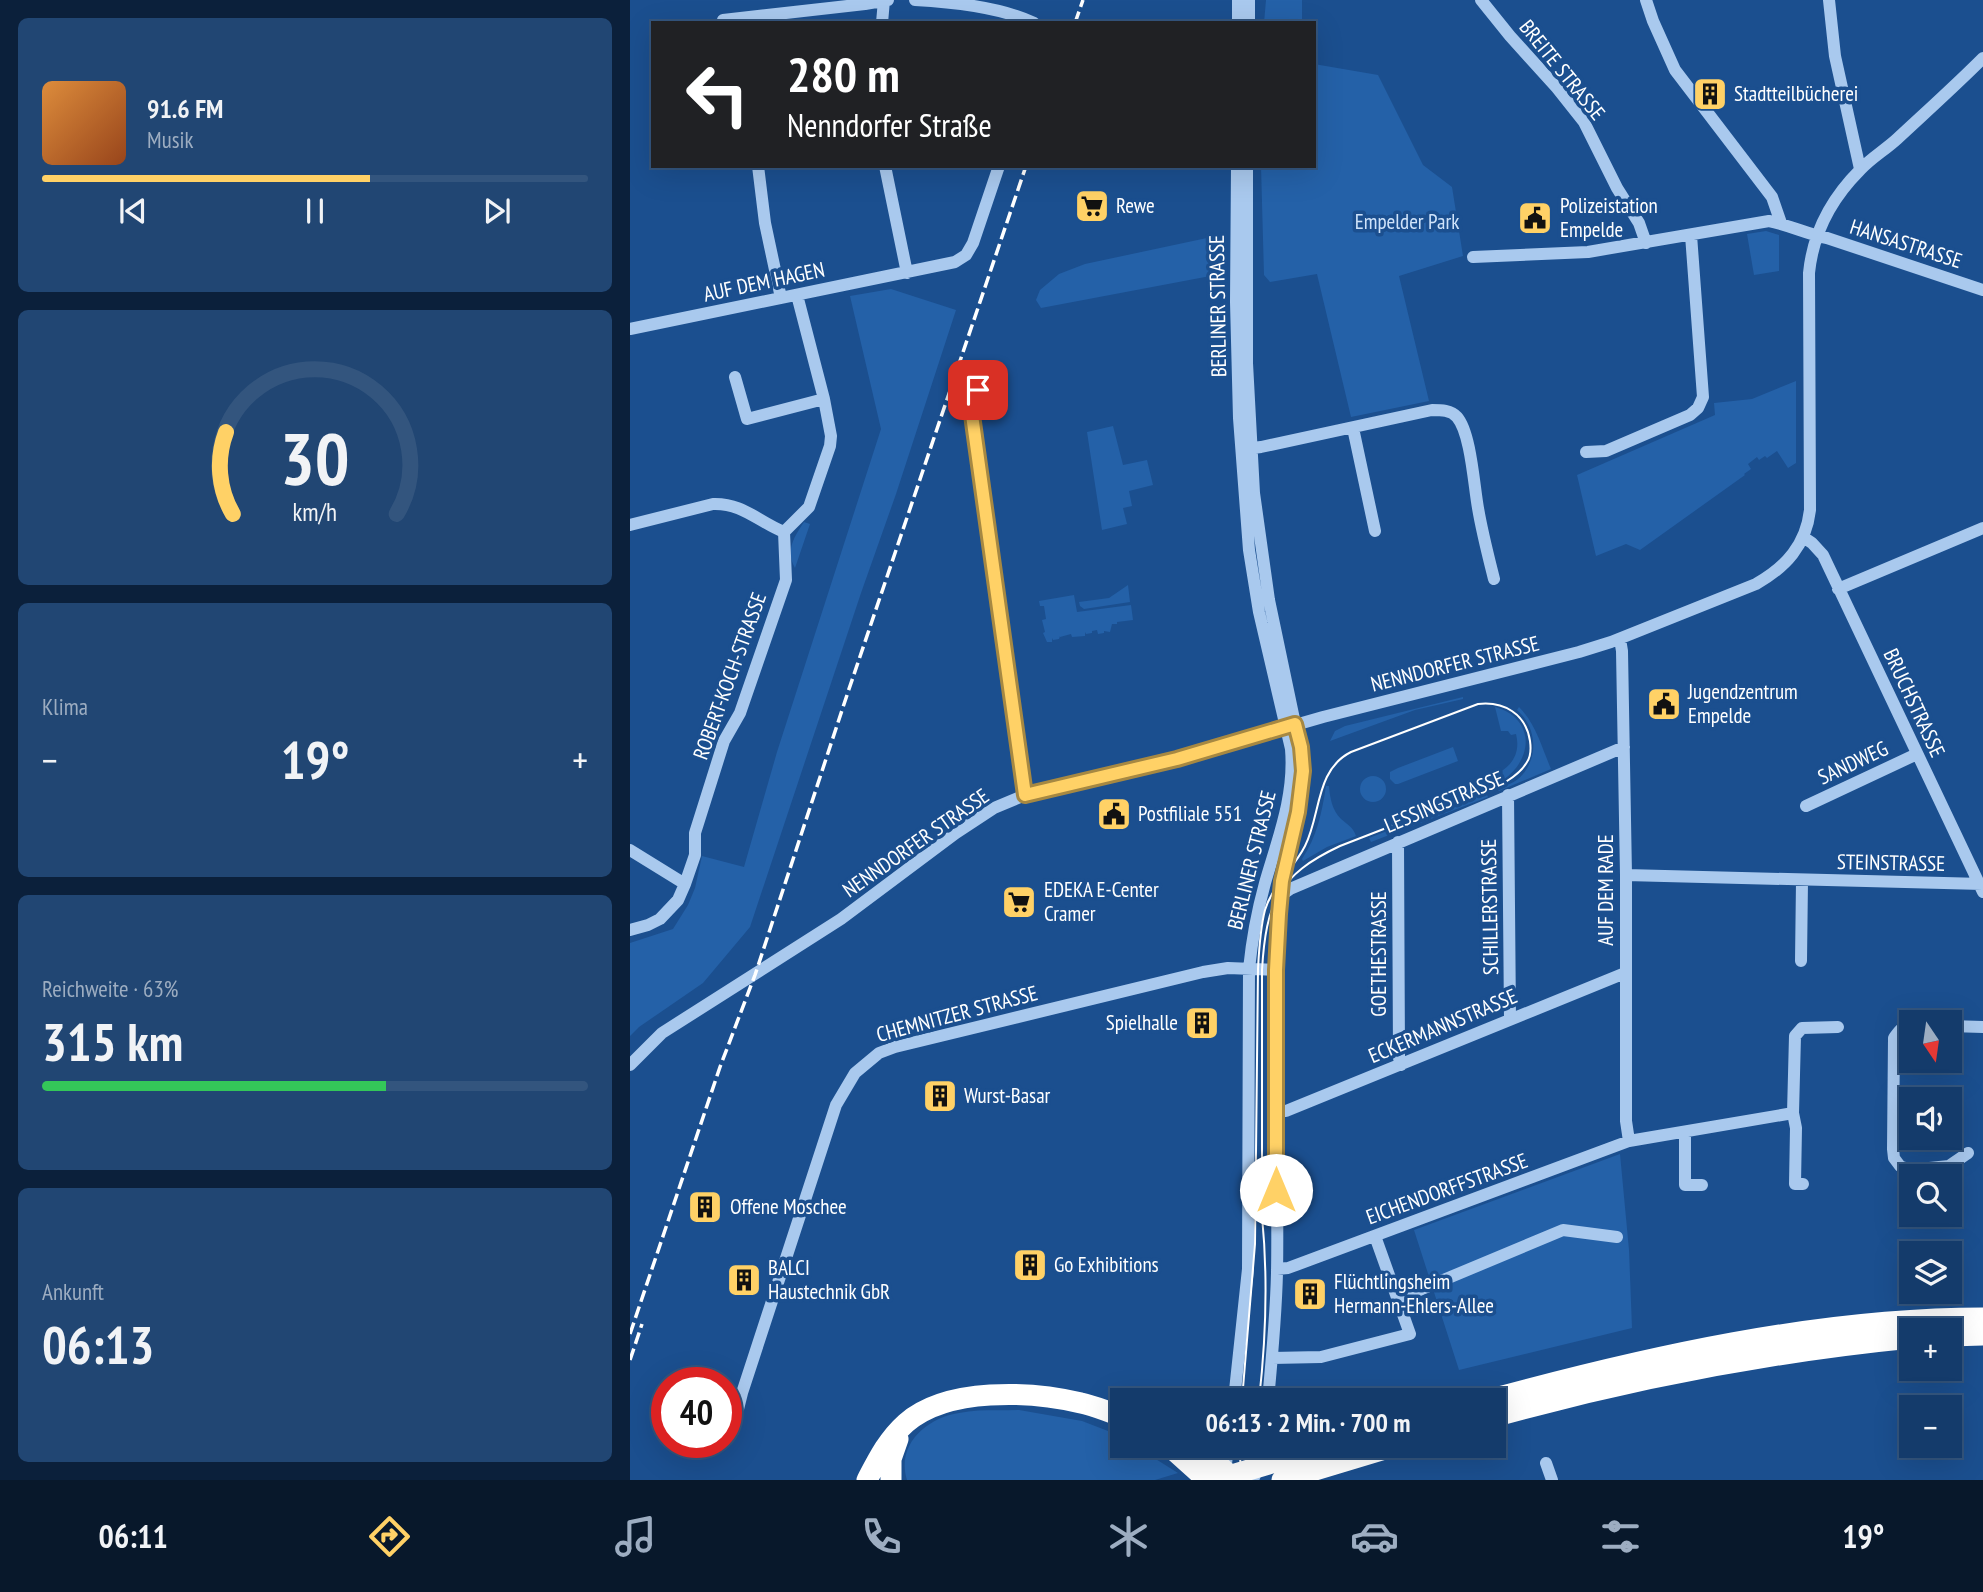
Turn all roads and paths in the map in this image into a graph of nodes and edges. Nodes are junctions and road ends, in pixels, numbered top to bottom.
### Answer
1 (885, 0) edge
2 (915, 0) edge
3 (1238, 0) edge
4 (1249, 0) edge
5 (1481, 0) edge
6 (1647, 0) edge
7 (1829, 0) edge
8 (723, 20) dead end
9 (882, 21) edge
10 (1029, 21) edge
11 (1238, 21) edge
12 (1249, 21) edge
13 (1983, 58) edge
14 (758, 168) edge
15 (885, 168) edge
16 (998, 168) edge
17 (1237, 168) edge
18 (1247, 168) edge
19 (1860, 169) junction
20 (1781, 223) junction
21 (1691, 235) junction
22 (1816, 236) junction
23 (1646, 243) junction
24 (1472, 257) dead end
25 (907, 272) junction
26 (1983, 290) edge
27 (797, 295) junction
28 (781, 298) junction
29 (630, 329) edge
30 (735, 377) dead end
31 (978, 390) dead end
32 (824, 399) junction
33 (1353, 428) junction
34 (1246, 448) junction
35 (1586, 452) dead end
36 (630, 525) edge
37 (1983, 528) edge
38 (1375, 531) dead end
39 (784, 532) junction
40 (1803, 537) junction
41 (1494, 579) dead end
42 (1839, 589) junction
43 (1620, 639) junction
44 (1291, 726) junction
45 (1624, 747) junction
46 (1917, 754) junction
47 (1025, 795) junction
48 (1508, 795) junction
49 (1806, 806) dead end
50 (1398, 842) junction
51 (630, 850) edge
52 (1626, 876) junction
53 (1802, 881) junction
54 (685, 884) junction
55 (1982, 887) edge
56 (1280, 896) junction
57 (630, 930) edge
58 (1801, 961) dead end
59 (1249, 969) junction
60 (1276, 970) junction
61 (1625, 972) junction
62 (1510, 1018) junction
63 (1962, 1026) edge
64 (1838, 1027) dead end
65 (1983, 1027) edge
66 (1899, 1031) edge
67 (630, 1065) edge
68 (1401, 1065) junction
69 (1276, 1111) junction
70 (1793, 1113) junction
71 (1685, 1132) junction
72 (1629, 1141) junction
73 (1968, 1153) dead end
74 (1803, 1184) dead end
75 (1702, 1185) dead end
76 (1375, 1236) junction
77 (1617, 1237) dead end
78 (1277, 1276) junction
79 (1398, 1299) junction
80 (1983, 1318) edge
81 (1983, 1335) edge
82 (1962, 1336) edge
83 (1899, 1339) edge
84 (1272, 1357) junction
85 (1233, 1388) edge
86 (1269, 1388) edge
87 (742, 1393) edge
88 (1506, 1395) edge
89 (1110, 1412) edge
90 (1506, 1414) edge
91 (904, 1424) junction
92 (1187, 1458) edge
93 (1210, 1458) edge
94 (1224, 1458) edge
95 (1261, 1458) edge
96 (1309, 1458) edge
97 (1345, 1458) edge
98 (1260, 1462) junction
99 (1546, 1463) dead end
100 (1283, 1473) edge
101 (1218, 1478) edge
102 (867, 1480) edge
103 (891, 1480) edge
104 (1253, 1480) edge
105 (1552, 1480) edge

1 - 8 street
1 - 9 street
2 - 10 street
3 - 11 street
4 - 12 street
5 - 23 street, BREITE STRASSE
6 - 20 street
7 - 19 street
13 - 19 street, NENNDORFER STRASSE
14 - 28 street
15 - 25 street
16 - 25 street, AUF DEM HAGEN
17 - 34 street, BERLINER STRASSE
18 - 34 street, BERLINER STRASSE
19 - 22 street, NENNDORFER STRASSE
20 - 21 street
20 - 22 street, HANSASTRASSE
21 - 23 street
21 - 35 street
22 - 26 street, HANSASTRASSE
22 - 40 street, NENNDORFER STRASSE
23 - 24 street
25 - 27 street, AUF DEM HAGEN
27 - 28 street, AUF DEM HAGEN
27 - 32 street
28 - 29 street, AUF DEM HAGEN
30 - 32 street
31 - 47 street
32 - 39 street
33 - 34 street
33 - 38 street
33 - 41 street
34 - 44 street, BERLINER STRASSE
36 - 39 street
37 - 42 street
39 - 54 street, ROBERT-KOCH-STRASSE
40 - 42 street, BRUCHSTRASSE
40 - 43 street, NENNDORFER STRASSE
42 - 46 street, BRUCHSTRASSE
43 - 44 street, NENNDORFER STRASSE
43 - 45 street, AUF DEM RADE
44 - 47 street, NENNDORFER STRASSE
44 - 56 street, BERLINER STRASSE
44 - 59 street, BERLINER STRASSE
45 - 48 street, LESSINGSTRASSE
45 - 52 street, AUF DEM RADE
46 - 49 street, SANDWEG
46 - 55 street, BRUCHSTRASSE
47 - 67 street, NENNDORFER STRASSE
48 - 50 street, LESSINGSTRASSE
48 - 62 street, SCHILLERSTRASSE
50 - 56 street, LESSINGSTRASSE
50 - 68 street, GOETHESTRASSE
51 - 54 street
52 - 53 street, STEINSTRASSE
52 - 61 street, AUF DEM RADE
53 - 55 street, STEINSTRASSE
53 - 58 street
54 - 57 street, ROBERT-KOCH-STRASSE
56 - 60 street, BERLINER STRASSE
59 - 60 street, CHEMNITZER STRASSE
59 - 85 street, BERLINER STRASSE
59 - 87 street, CHEMNITZER STRASSE
60 - 69 street, BERLINER STRASSE
61 - 62 street, ECKERMANNSTRASSE
61 - 72 street, AUF DEM RADE
62 - 68 street, ECKERMANNSTRASSE
63 - 65 street
64 - 70 street
66 - 73 street
68 - 69 street, ECKERMANNSTRASSE
69 - 78 street, BERLINER STRASSE
70 - 71 street, EICHENDORFFSTRASSE
70 - 74 street
71 - 72 street, EICHENDORFFSTRASSE
71 - 75 street
72 - 76 street, EICHENDORFFSTRASSE
76 - 78 street, EICHENDORFFSTRASSE
76 - 79 street
77 - 79 street
78 - 84 street, BERLINER STRASSE
79 - 84 street
80 - 88 highway
81 - 82 highway
83 - 90 highway
84 - 86 street, BERLINER STRASSE
89 - 91 highway
91 - 102 highway
91 - 103 highway
92 - 101 highway
93 - 101 highway
94 - 101 street
95 - 98 street
96 - 100 highway
97 - 100 highway
98 - 101 street
98 - 104 street
99 - 105 street
100 - 101 highway

